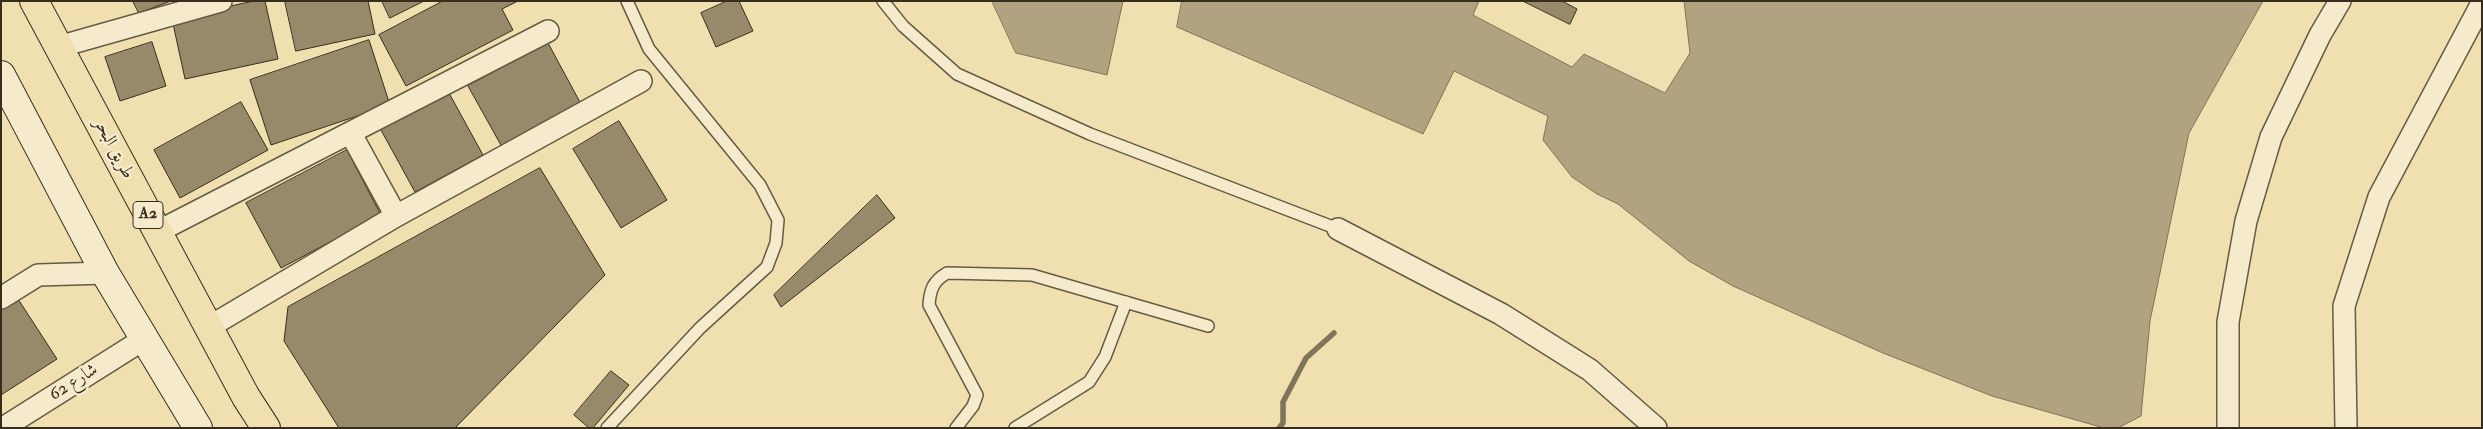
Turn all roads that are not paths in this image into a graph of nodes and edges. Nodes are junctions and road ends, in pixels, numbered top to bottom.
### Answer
1 (34, 1) edge
2 (221, 1) edge
3 (627, 1) edge
4 (883, 1) edge
5 (2340, 1) edge
6 (2482, 3) edge
7 (548, 31) dead end
8 (58, 47) junction
9 (1, 75) edge
10 (641, 81) dead end
11 (351, 134) junction
12 (396, 216) junction
13 (1338, 229) joint
14 (157, 232) junction
15 (104, 272) junction
16 (1, 298) edge
17 (1126, 302) junction
18 (1208, 326) dead end
19 (209, 327) junction
20 (144, 339) junction
21 (3, 428) edge
22 (198, 428) edge
23 (266, 428) edge
24 (607, 428) edge
25 (956, 428) edge
26 (1015, 428) edge
27 (1656, 428) edge
28 (2228, 428) edge
29 (2346, 428) edge

1 - 8 highway, طريق البحر / A2
2 - 8 street
3 - 24 lane
4 - 13 lane
5 - 28 street
6 - 29 street
7 - 11 street
8 - 14 highway, طريق البحر / A2
9 - 15 street
10 - 12 street
11 - 12 street
11 - 14 street
12 - 19 street
13 - 27 street
14 - 19 highway, طريق البحر / A2
15 - 16 street
15 - 20 street
17 - 18 lane
17 - 25 lane
17 - 26 lane
19 - 23 highway, طريق البحر / A2
20 - 21 street, شارع 62
20 - 22 street

